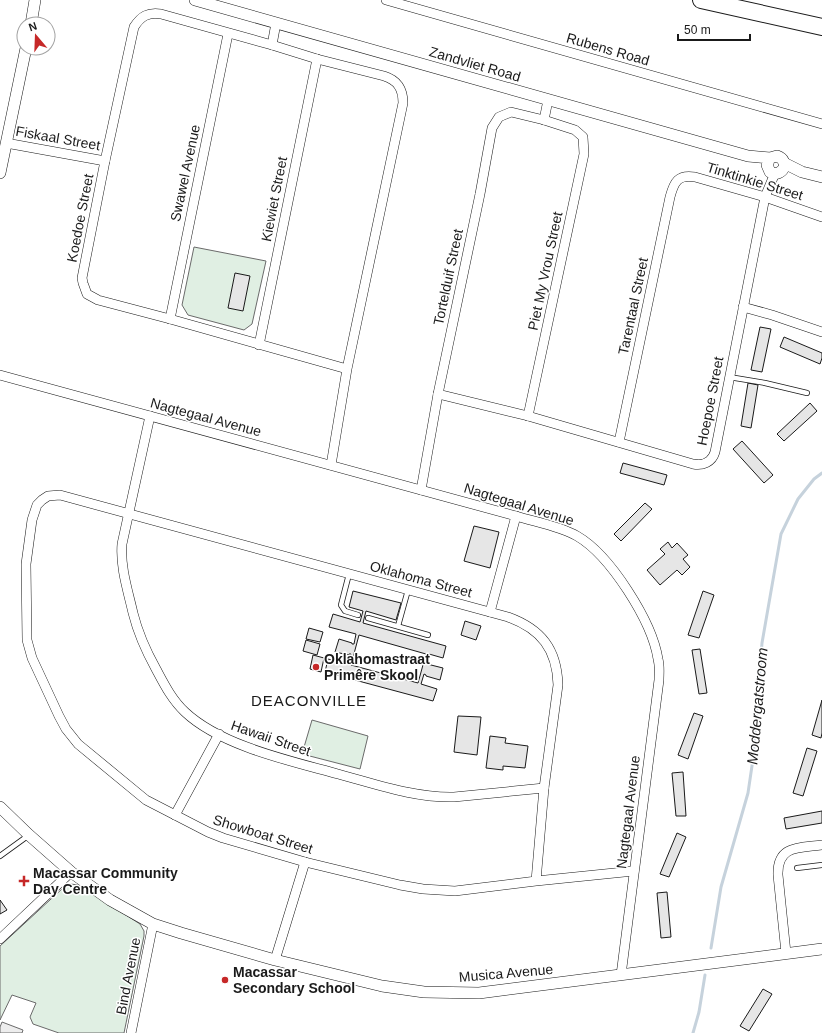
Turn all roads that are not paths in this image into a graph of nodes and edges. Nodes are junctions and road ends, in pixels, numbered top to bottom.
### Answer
1 (36, 0) edge
2 (195, 0) edge
3 (386, 0) edge
4 (701, 0) edge
5 (33, 16) edge
6 (276, 23) junction
7 (822, 28) edge
8 (228, 34) junction
9 (272, 45) junction
10 (24, 56) edge
11 (317, 59) junction
12 (548, 100) junction
13 (544, 120) junction
14 (822, 124) edge
15 (580, 134) joint
16 (6, 142) junction
17 (105, 160) junction
18 (774, 167) junction
19 (0, 173) edge
20 (822, 177) edge
21 (680, 178) joint
22 (767, 192) junction
23 (822, 217) edge
24 (743, 307) junction
25 (170, 319) junction
26 (822, 332) edge
27 (259, 345) junction
28 (347, 369) junction
29 (0, 375) edge
30 (729, 377) junction
31 (807, 393) dead end
32 (438, 394) junction
33 (150, 416) junction
34 (528, 416) junction
35 (619, 442) junction
36 (331, 465) junction
37 (421, 490) junction
38 (48, 496) joint
39 (129, 514) junction
40 (516, 516) junction
41 (349, 574) junction
42 (408, 590) junction
43 (490, 612) junction
44 (358, 615) dead end
45 (368, 618) dead end
46 (398, 626) junction
47 (428, 635) dead end
48 (219, 734) junction
49 (544, 788) junction
50 (0, 806) edge
51 (175, 815) junction
52 (29, 835) junction
53 (822, 845) edge
54 (0, 856) edge
55 (305, 862) junction
56 (822, 865) edge
57 (797, 868) dead end
58 (71, 872) junction
59 (634, 872) junction
60 (536, 881) junction
61 (153, 924) junction
62 (0, 939) edge
63 (822, 949) edge
64 (786, 953) junction
65 (275, 960) junction
66 (621, 975) junction
67 (131, 1033) edge

1 - 5 street
2 - 6 street, Zandvliet Road
3 - 14 street, Rubens Road
4 - 7 highway
6 - 9 street
6 - 12 street, Zandvliet Road
8 - 9 street, Koedoe Street
8 - 17 street, Koedoe Street
8 - 25 street, Swawel Avenue
9 - 11 street, Koedoe Street
10 - 16 street
11 - 27 street, Kiewiet Street
11 - 28 street, Koedoe Street
12 - 13 street
12 - 18 street, Zandvliet Road
13 - 15 street, Tortelduif Street
13 - 32 street, Tortelduif Street
15 - 34 street, Piet My Vrou Street
16 - 17 street, Fiskaal Street
16 - 19 street
17 - 25 street, Koedoe Street
18 - 20 street, Zandvliet Road
18 - 22 street, Hoepoe Street
21 - 22 street, Tinktinkie Street
21 - 35 street, Tarentaal Street
22 - 23 street, Tinktinkie Street
22 - 24 street, Hoepoe Street
24 - 26 street
24 - 30 street, Hoepoe Street
25 - 27 street, Koedoe Street
27 - 28 street, Koedoe Street
28 - 36 street, Koedoe Street
29 - 33 street, Nagtegaal Avenue
30 - 31 lane
30 - 35 street, Hoepoe Street
32 - 34 street, Hoepoe Street
32 - 37 street, Tortelduif Street
33 - 36 street, Nagtegaal Avenue
33 - 39 street, Hawaii Street
34 - 35 street, Hoepoe Street
36 - 37 street, Nagtegaal Avenue
37 - 40 street, Nagtegaal Avenue
38 - 39 street, Oklahoma Street
38 - 51 street, Showboat Street
39 - 41 street, Oklahoma Street
39 - 48 street, Hawaii Street
40 - 43 street
40 - 59 street, Nagtegaal Avenue
41 - 42 street, Oklahoma Street
41 - 44 lane
42 - 43 street, Oklahoma Street
42 - 46 lane
43 - 49 street, Oklahoma Street
45 - 46 lane
46 - 47 lane
48 - 49 street, Hawaii Street
48 - 51 street
49 - 60 street, Oklahoma Street
50 - 52 street, Musica Avenue
51 - 55 street, Showboat Street
52 - 54 lane
52 - 58 street, Musica Avenue
53 - 64 street
55 - 60 street, Showboat Street
55 - 65 street
56 - 57 lane
58 - 61 street, Musica Avenue
58 - 62 street
59 - 60 street, Showboat Street
59 - 66 street, Nagtegaal Avenue
61 - 65 street, Musica Avenue
61 - 67 street, Bind Avenue
63 - 64 street, Musica Avenue
64 - 66 street, Musica Avenue
65 - 66 street, Musica Avenue

